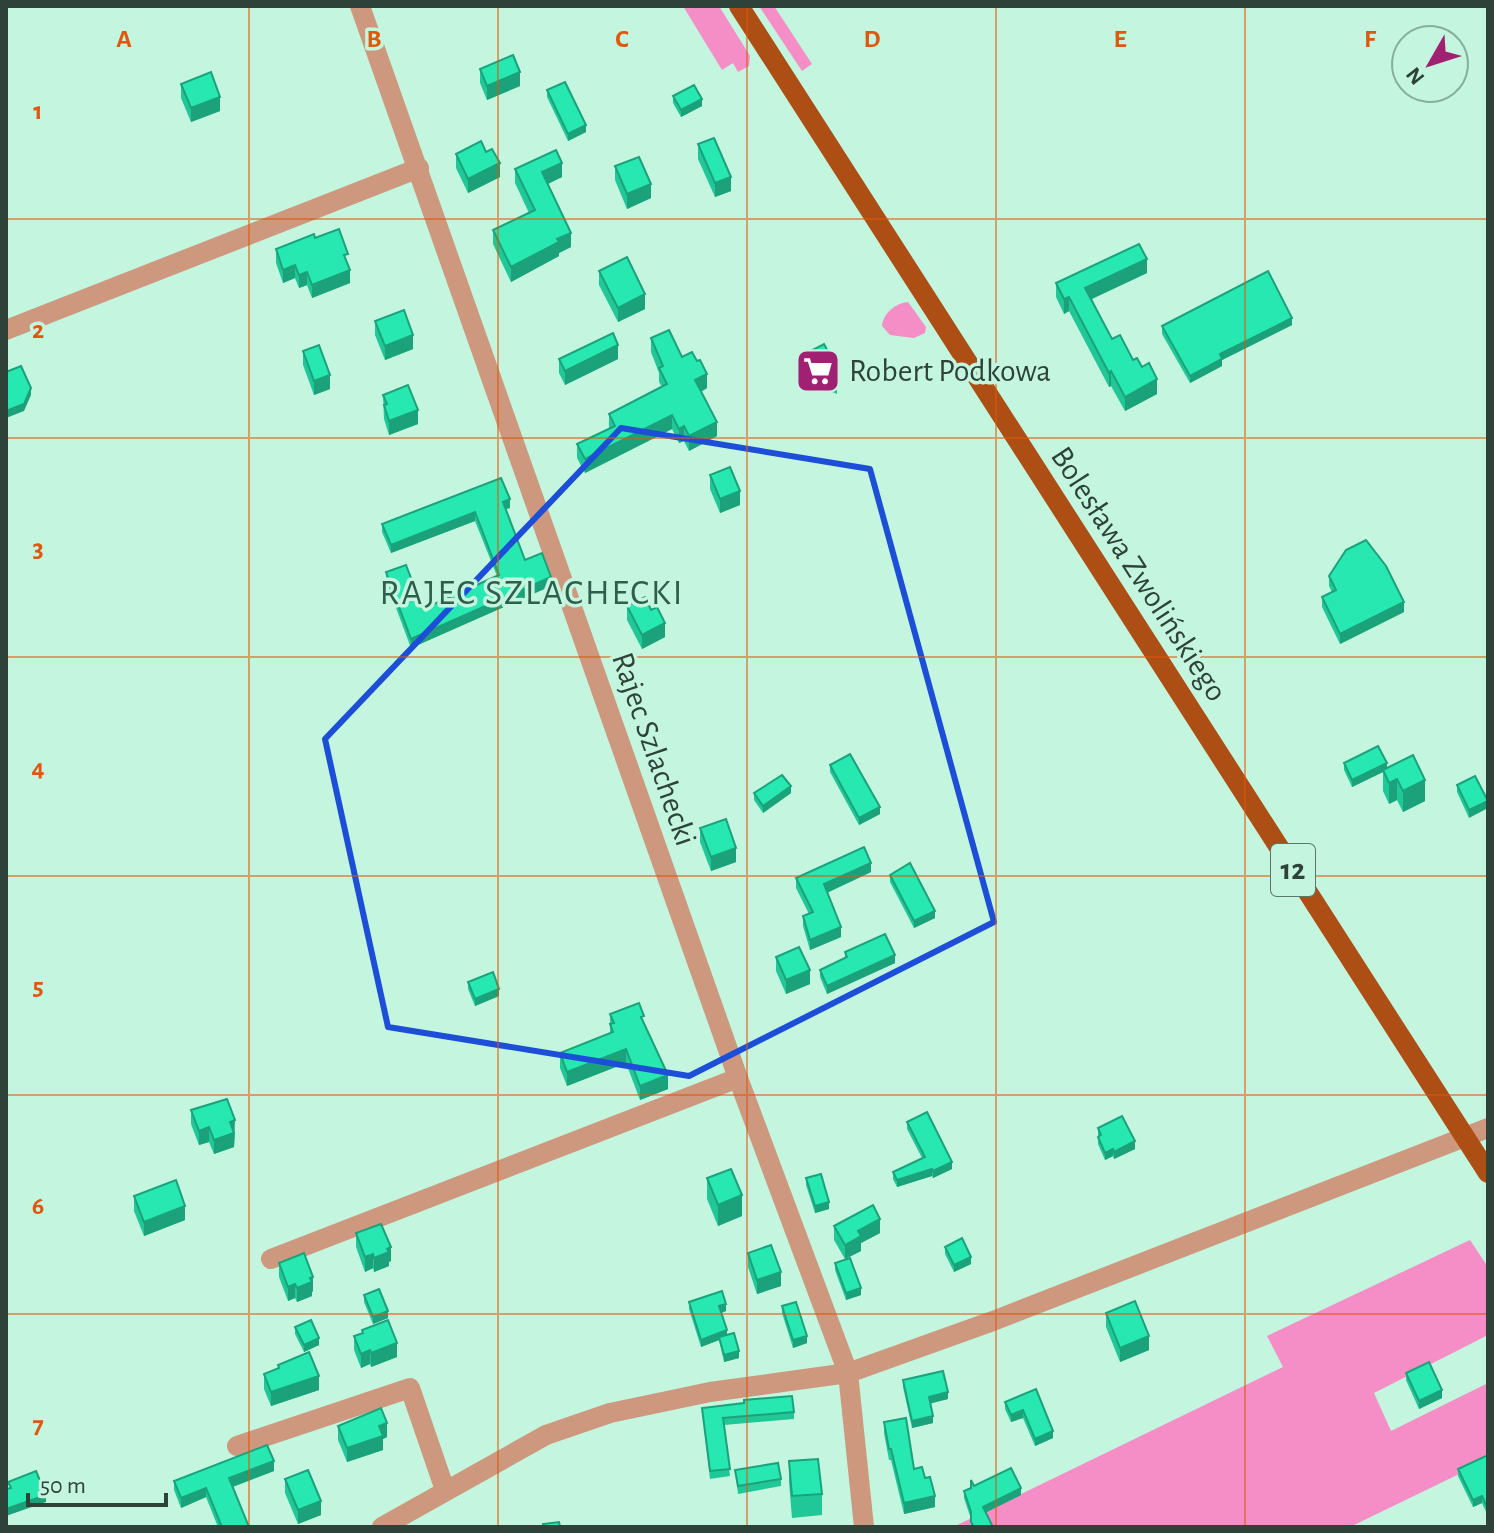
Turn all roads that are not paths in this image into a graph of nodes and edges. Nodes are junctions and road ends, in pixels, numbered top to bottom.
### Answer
1 (360, 6) edge
2 (739, 6) edge
3 (419, 168) junction
4 (6, 330) edge
5 (738, 1078) junction
6 (1488, 1128) edge
7 (1464, 1136) junction
8 (1488, 1173) edge
9 (271, 1259) dead end
10 (848, 1373) junction
11 (237, 1446) dead end
12 (445, 1490) junction
13 (382, 1527) edge
14 (864, 1527) edge

1 - 3 street, Rajec Szlachecki
2 - 7 main road, Bolesława Zwolińskiego / 12
3 - 4 street
3 - 5 street, Rajec Szlachecki
5 - 9 street
5 - 10 street, Rajec Szlachecki
6 - 7 street
7 - 8 main road, Bolesława Zwolińskiego / 12
7 - 10 street
10 - 12 street
10 - 14 street, Rajec Szlachecki
11 - 12 street
12 - 13 street

